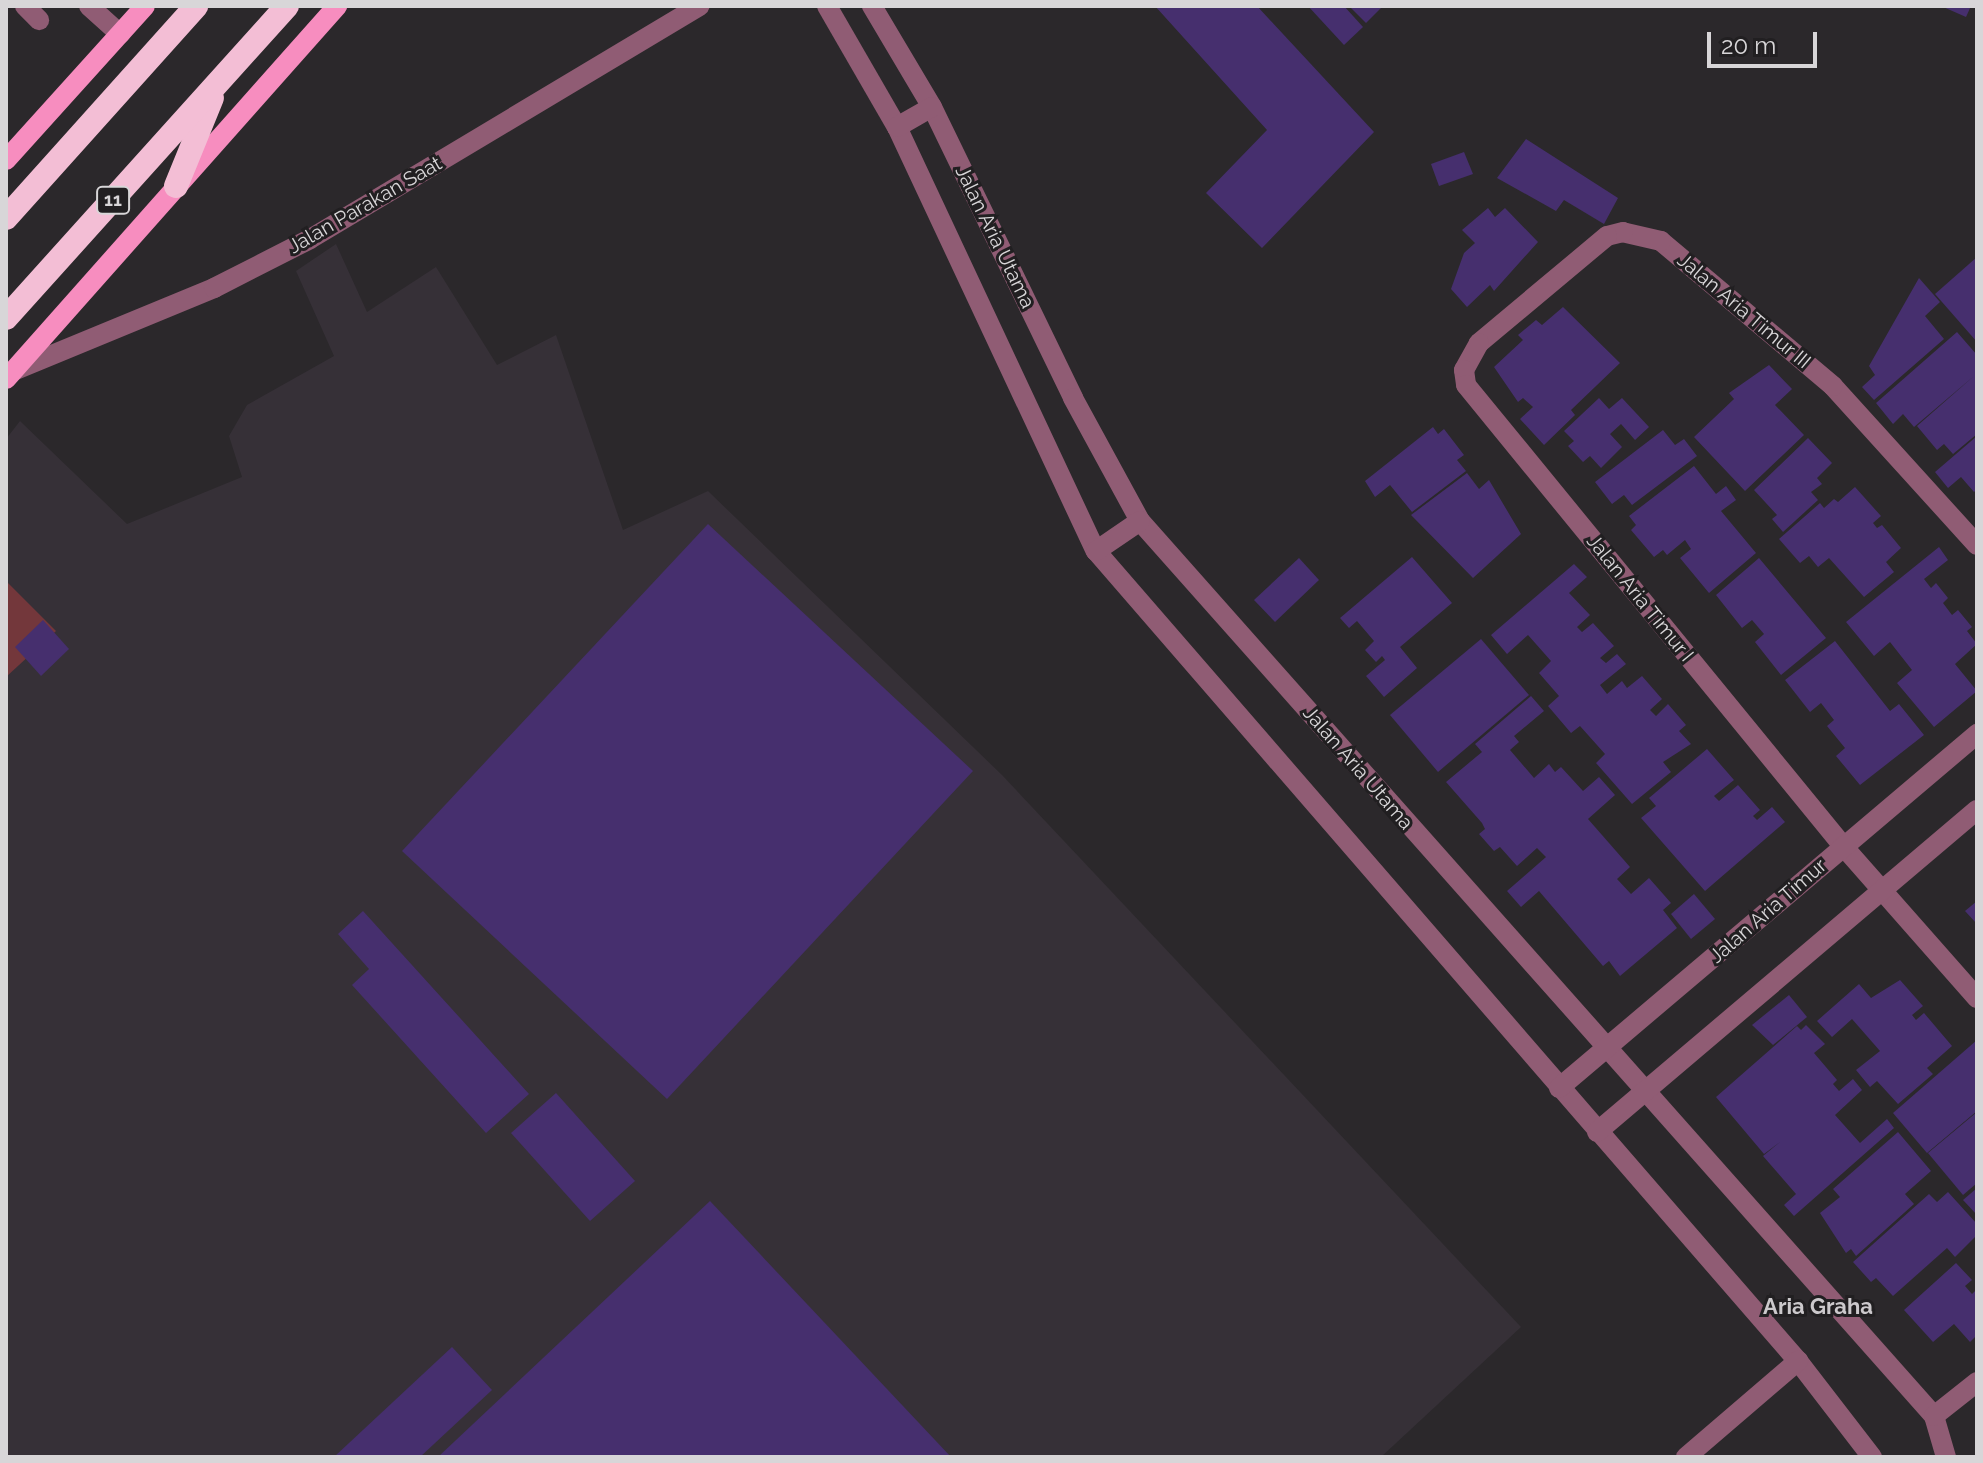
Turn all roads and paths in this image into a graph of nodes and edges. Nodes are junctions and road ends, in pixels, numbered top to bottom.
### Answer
1 (89, 6) edge
2 (145, 6) edge
3 (196, 6) edge
4 (287, 6) edge
5 (337, 6) edge
6 (700, 6) edge
7 (827, 6) edge
8 (872, 6) edge
9 (120, 34) junction
10 (219, 81) junction
11 (932, 107) junction
12 (897, 127) junction
13 (6, 160) edge
14 (176, 186) junction
15 (6, 218) edge
16 (6, 318) edge
17 (1479, 343) joint
18 (10, 375) edge
19 (1140, 521) junction
20 (1977, 545) edge
21 (1096, 551) junction
22 (1977, 734) edge
23 (1977, 810) edge
24 (1843, 846) junction
25 (1882, 891) junction
26 (1977, 998) edge
27 (1607, 1050) junction
28 (1559, 1088) junction
29 (1643, 1092) junction
30 (1597, 1132) junction
31 (1798, 1361) junction
32 (1977, 1382) edge
33 (1934, 1416) junction
34 (1686, 1457) edge
35 (1872, 1457) edge
36 (1946, 1457) edge

1 - 9 street
2 - 9 main road
3 - 15 highway
4 - 10 highway, 11
5 - 14 main road
6 - 18 street, Jalan Parakan Saat
7 - 12 street
8 - 11 street, Jalan Aria Utama
9 - 13 main road
10 - 14 highway
10 - 16 highway, 11
11 - 12 street
11 - 19 street, Jalan Aria Utama
12 - 21 street
14 - 18 main road
17 - 20 street, Jalan Aria Timur III
17 - 24 street, Jalan Aria Timur I
19 - 21 street
19 - 27 street, Jalan Aria Utama
21 - 28 street
22 - 24 street, Jalan Aria Timur
23 - 25 street
24 - 25 street, Jalan Aria Timur I
24 - 27 street, Jalan Aria Timur
25 - 26 street, Jalan Aria Timur I
25 - 29 street
27 - 28 street, Jalan Aria Timur
27 - 29 street, Jalan Aria Utama
28 - 30 street
29 - 30 street
29 - 33 street, Jalan Aria Utama
30 - 31 street
31 - 34 street
31 - 35 street
32 - 33 street
33 - 36 street, Jalan Aria Utama

